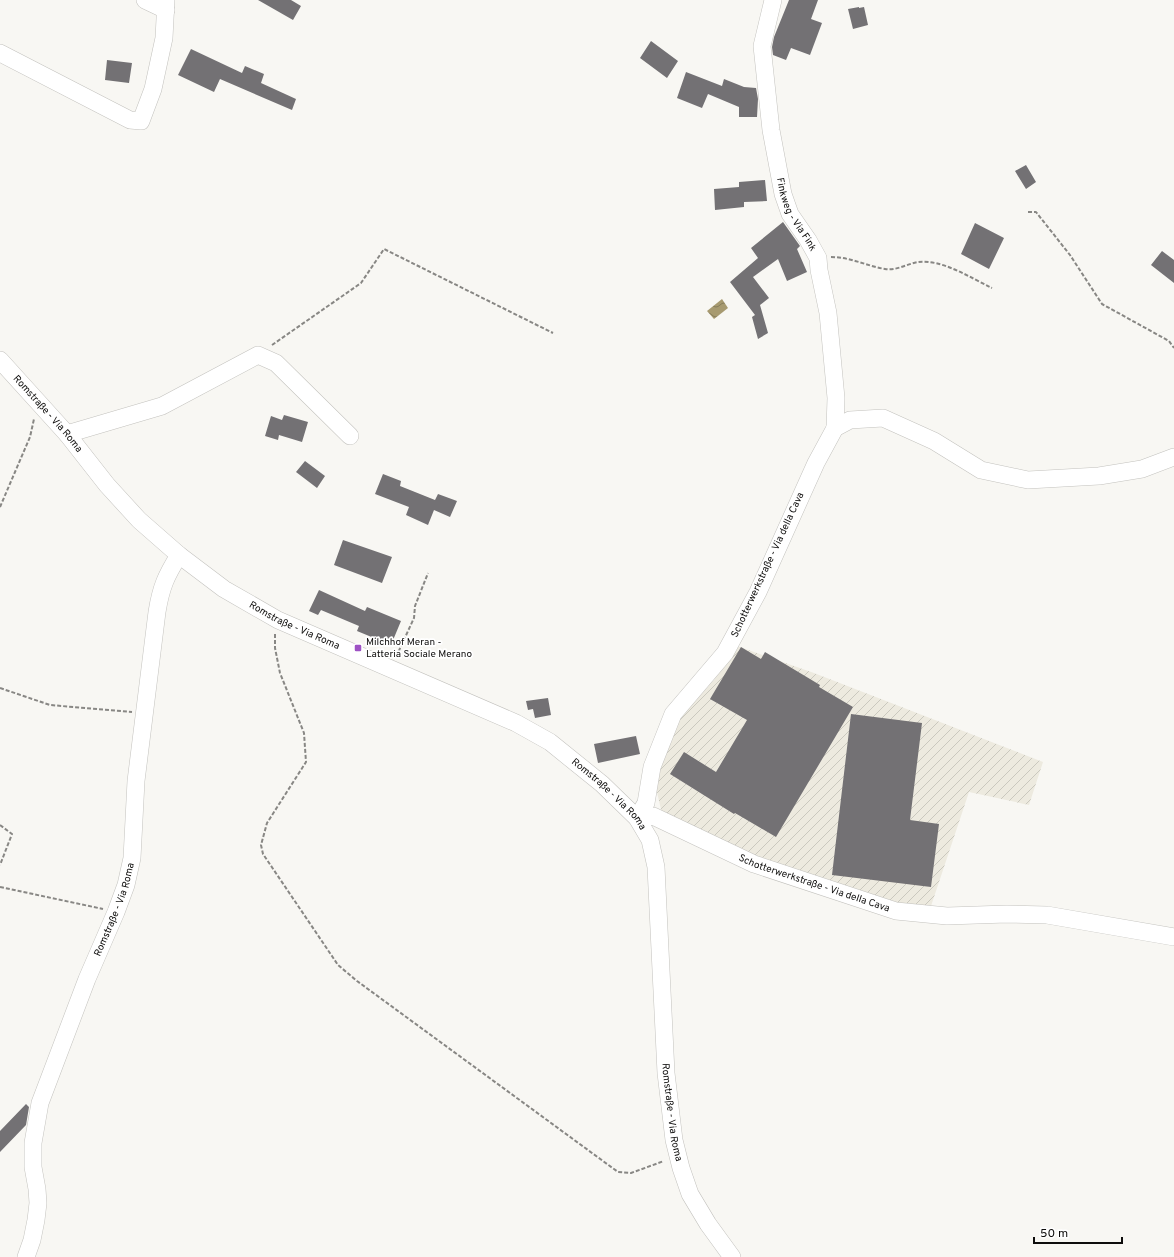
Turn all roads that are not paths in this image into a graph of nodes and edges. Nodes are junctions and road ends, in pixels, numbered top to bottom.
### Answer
1 (145, 0) edge
2 (774, 0) edge
3 (166, 5) edge
4 (0, 53) edge
5 (0, 360) edge
6 (835, 428) junction
7 (67, 434) junction
8 (350, 436) dead end
9 (1174, 457) edge
10 (179, 554) junction
11 (637, 818) junction
12 (1174, 937) edge
13 (26, 1257) edge
14 (732, 1257) edge

1 - 3 street
2 - 6 street, Finkweg - Via Fink
3 - 4 street
5 - 7 street, Romstraße - Via Roma
6 - 9 street
6 - 11 street, Schotterwerkstraße - Via della Cava
7 - 8 street
7 - 10 street, Romstraße - Via Roma
10 - 11 street, Romstraße - Via Roma
10 - 13 street, Romstraße - Via Roma
11 - 12 street, Schotterwerkstraße - Via della Cava
11 - 14 street, Romstraße - Via Roma

